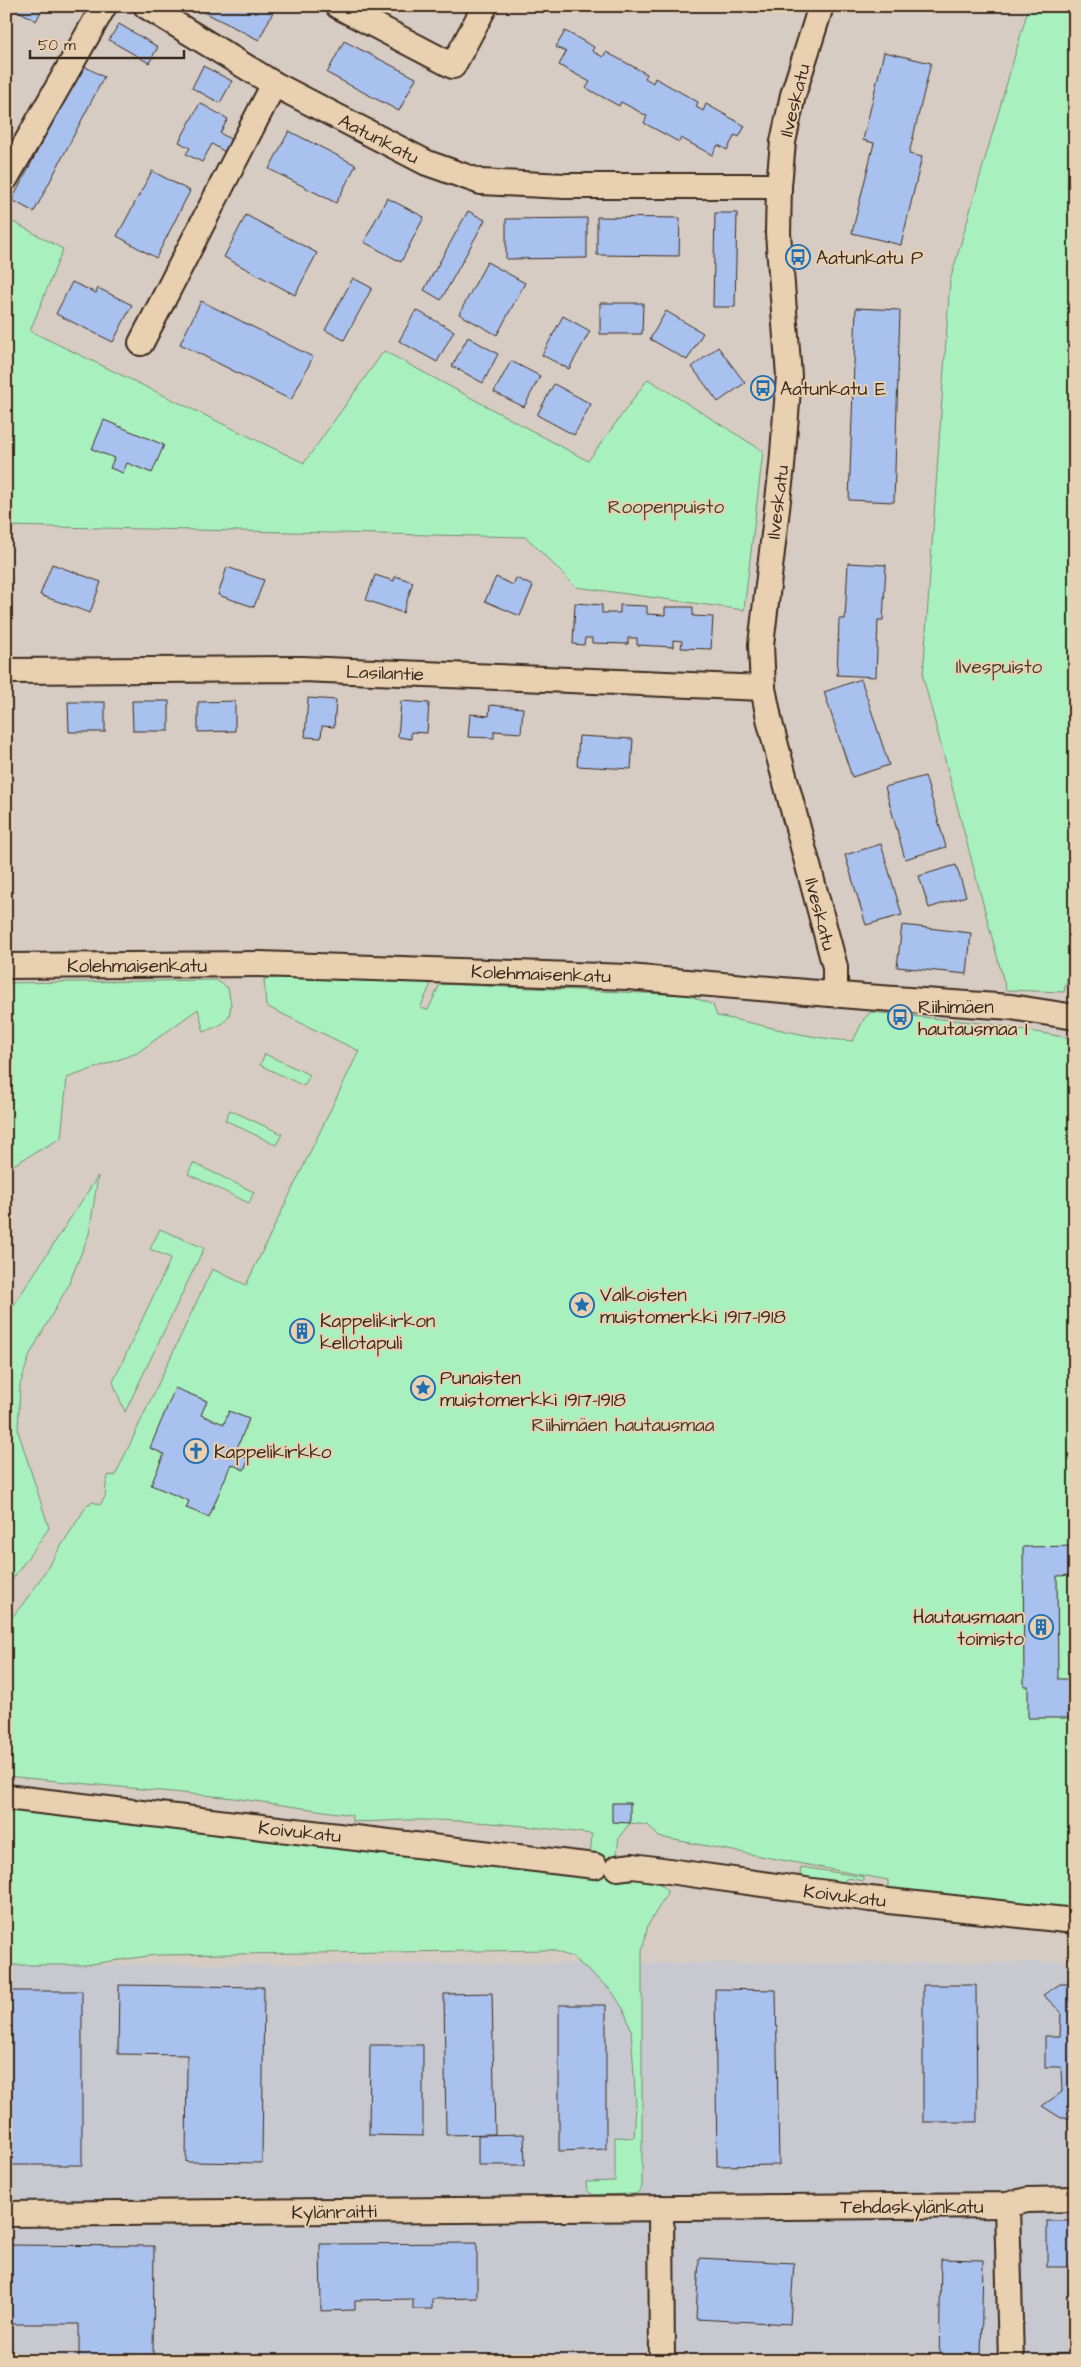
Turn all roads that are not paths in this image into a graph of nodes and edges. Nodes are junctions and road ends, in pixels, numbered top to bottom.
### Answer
1 (104, 6) edge
2 (146, 6) edge
3 (338, 6) edge
4 (485, 6) edge
5 (821, 6) edge
6 (274, 84) junction
7 (6, 178) edge
8 (779, 186) junction
9 (141, 343) dead end
10 (6, 671) edge
11 (763, 688) junction
12 (6, 966) edge
13 (835, 994) junction
14 (1075, 1017) edge
15 (6, 1798) edge
16 (1075, 1921) edge
17 (1075, 2199) edge
18 (1007, 2205) junction
19 (661, 2208) junction
20 (6, 2214) edge
21 (662, 2361) edge
22 (1011, 2361) edge

1 - 7 street
2 - 6 street, Aatunkatu
3 - 4 street
5 - 8 street, Ilveskatu
6 - 8 street, Aatunkatu
6 - 9 street
8 - 11 street, Ilveskatu
10 - 11 street, Lasilantie
11 - 13 street, Ilveskatu
12 - 13 street, Kolehmaisenkatu
13 - 14 street, Kolehmaisenkatu
15 - 16 street, Koivukatu
17 - 18 street
18 - 19 street, Tehdaskylänkatu
18 - 22 street, Tehdaskylänkatu
19 - 20 street, Kylänraitti
19 - 21 street

